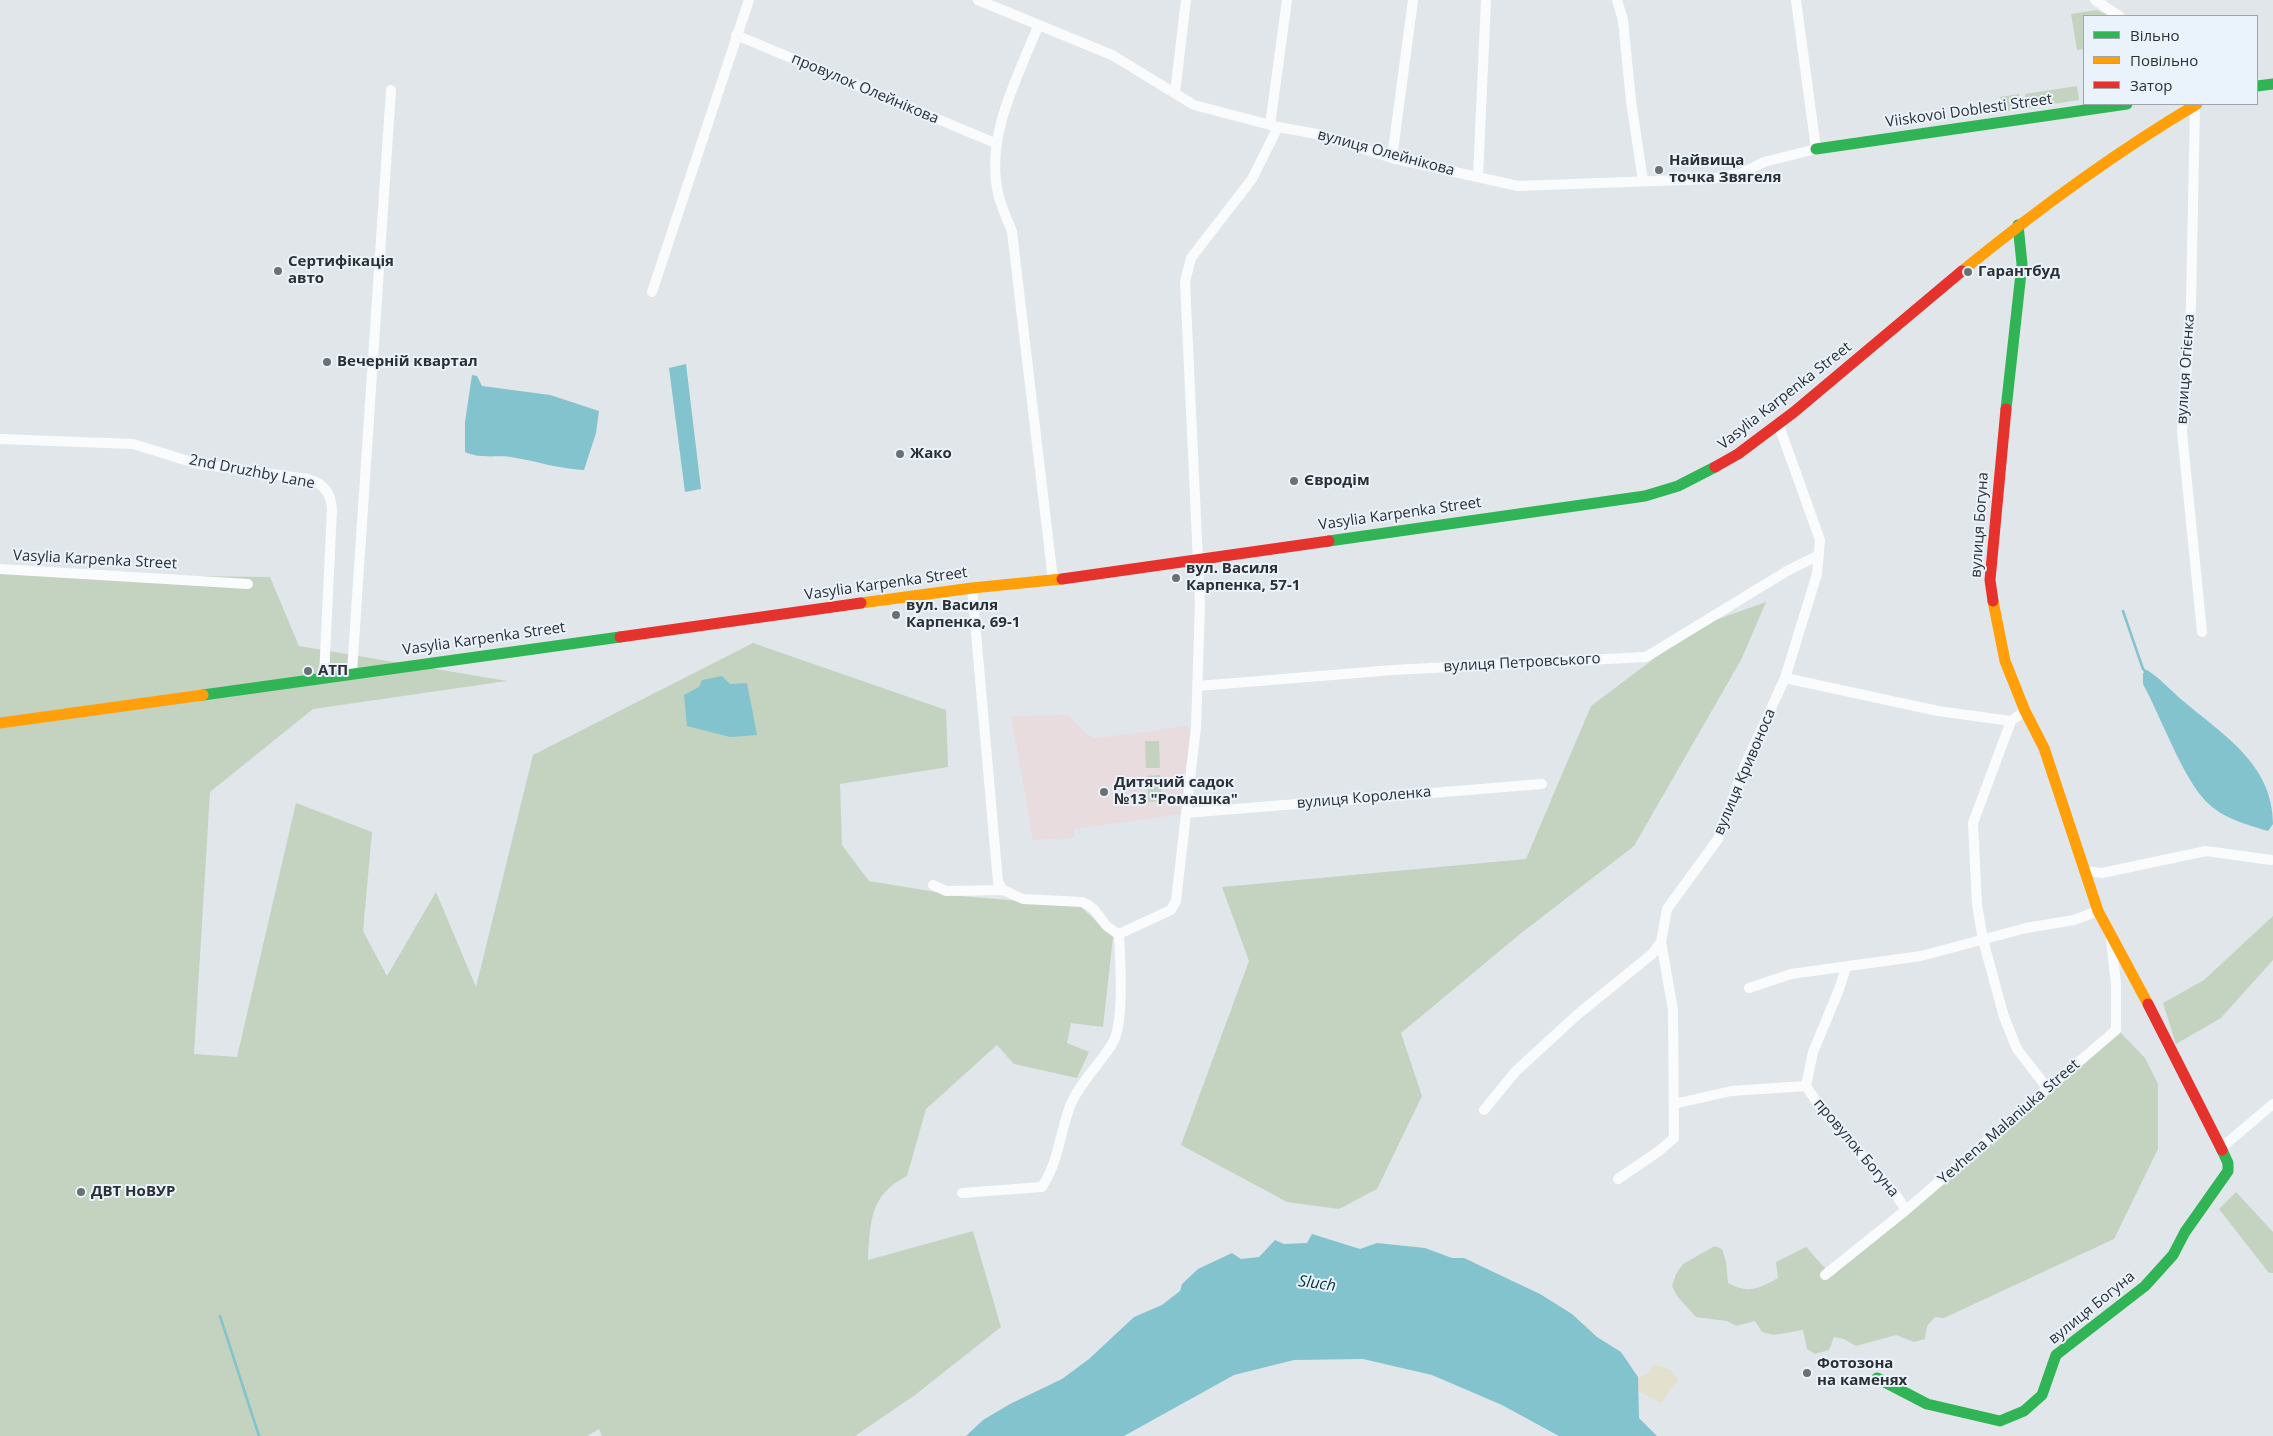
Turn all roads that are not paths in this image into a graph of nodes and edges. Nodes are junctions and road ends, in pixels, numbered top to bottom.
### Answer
1 (750, 0) edge
2 (978, 0) edge
3 (1186, 0) edge
4 (1287, 0) edge
5 (1413, 0) edge
6 (1486, 0) edge
7 (1617, 0) edge
8 (1796, 0) edge
9 (2095, 0) edge
10 (2118, 15) edge
11 (1038, 26) junction
12 (736, 35) junction
13 (2273, 84) edge
14 (2258, 86) edge
15 (390, 90) dead end
16 (1175, 93) junction
17 (2120, 105) edge
18 (2194, 105) edge
19 (2196, 105) edge
20 (1274, 126) junction
21 (995, 143) junction
22 (1816, 150) junction
23 (1392, 158) junction
24 (1478, 177) junction
25 (1643, 181) junction
26 (2018, 226) junction
27 (652, 292) dead end
28 (1778, 423) junction
29 (0, 439) edge
30 (1819, 555) junction
31 (1199, 558) junction
32 (0, 569) edge
33 (1053, 580) junction
34 (248, 584) dead end
35 (972, 588) junction
36 (2202, 632) dead end
37 (352, 672) junction
38 (324, 677) junction
39 (1785, 678) junction
40 (1198, 686) junction
41 (2024, 711) junction
42 (2011, 721) junction
43 (0, 723) edge
44 (1542, 784) dead end
45 (1186, 813) junction
46 (2271, 860) dead end
47 (2085, 872) junction
48 (933, 885) dead end
49 (1003, 890) junction
50 (2098, 911) junction
51 (2110, 933) junction
52 (1119, 934) junction
53 (1982, 940) junction
54 (1661, 942) junction
55 (1846, 968) junction
56 (1749, 988) dead end
57 (1806, 1086) junction
58 (2048, 1088) junction
59 (1674, 1104) junction
60 (2273, 1104) edge
61 (1484, 1110) dead end
62 (2221, 1148) junction
63 (1618, 1179) dead end
64 (962, 1193) dead end
65 (1906, 1210) junction
66 (1825, 1275) dead end
67 (1877, 1378) dead end

1 - 12 street
2 - 11 street, вулиця Олейнікова
3 - 16 street
4 - 20 street
5 - 23 street
6 - 24 street
7 - 25 street
8 - 22 street
9 - 10 street
11 - 16 street, вулиця Олейнікова
11 - 21 street
12 - 21 street, провулок Олейнікова
12 - 27 street
13 - 14 street
15 - 37 street
16 - 20 street, вулиця Олейнікова
17 - 22 street, Viiskovoi Doblesti Street
18 - 26 street, Vasylia Karpenka Street
19 - 36 street, вулиця Огієнка
20 - 23 street, вулиця Олейнікова
20 - 31 street
21 - 33 street
22 - 25 street, вулиця Олейнікова
23 - 24 street, вулиця Олейнікова
24 - 25 street, вулиця Олейнікова
26 - 28 street, Vasylia Karpenka Street
26 - 41 street, вулиця Богуна
28 - 30 street, вулиця Кривоноса
28 - 31 street, Vasylia Karpenka Street
29 - 38 street, 2nd Druzhby Lane
30 - 39 street, вулиця Кривоноса
30 - 40 street, вулиця Петровського
31 - 33 street, Vasylia Karpenka Street
31 - 40 street
32 - 34 street, Vasylia Karpenka Street
33 - 35 street, Vasylia Karpenka Street
35 - 37 street, Vasylia Karpenka Street
35 - 49 street
37 - 38 street, Vasylia Karpenka Street
38 - 43 street, Vasylia Karpenka Street
39 - 42 street
39 - 54 street, вулиця Кривоноса
40 - 45 street
41 - 42 street
41 - 47 street, вулиця Богуна
42 - 53 street
44 - 45 street, вулиця Короленка
45 - 52 street
46 - 47 street
47 - 50 street, вулиця Богуна
48 - 49 street
49 - 52 street
50 - 51 street, вулиця Богуна
50 - 53 street
51 - 58 street, Yevhena Malaniuka Street
51 - 62 street, вулиця Богуна
52 - 64 street
53 - 55 street
53 - 58 street
54 - 59 street, вулиця Кривоноса
54 - 61 street
55 - 56 street
55 - 57 street, провулок Богуна
57 - 59 street, провулок Богуна
57 - 65 street, провулок Богуна
58 - 65 street, Yevhena Malaniuka Street
59 - 63 street, вулиця Кривоноса
60 - 62 street
62 - 67 street, вулиця Богуна
65 - 66 street, Yevhena Malaniuka Street

